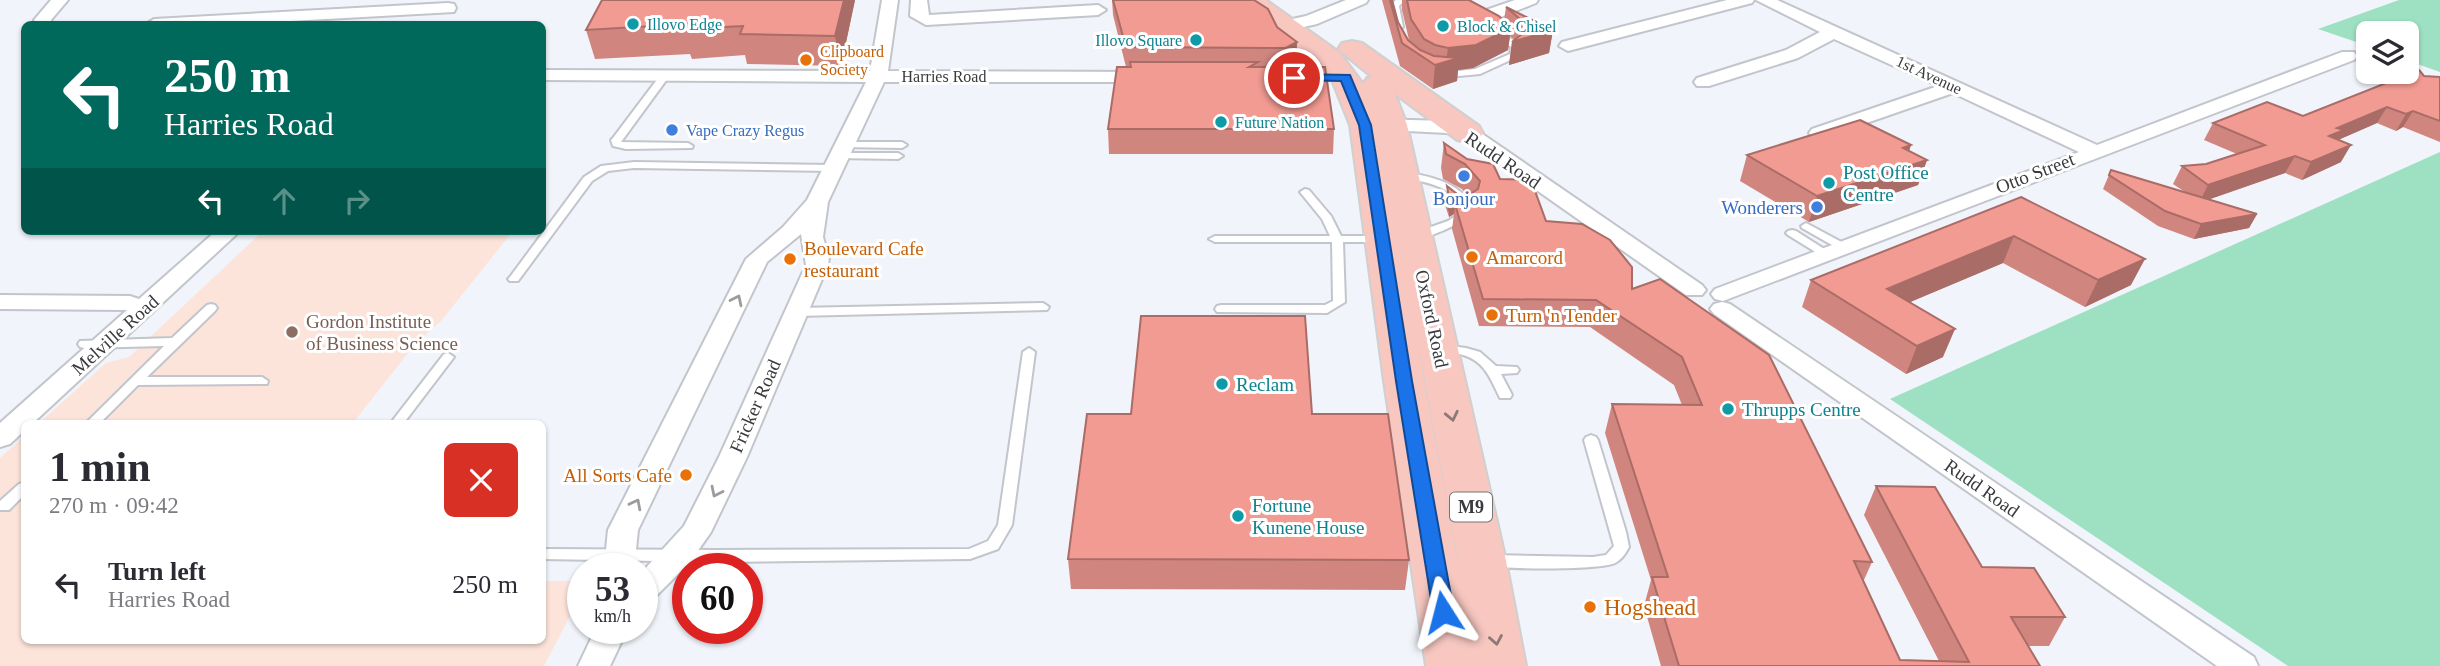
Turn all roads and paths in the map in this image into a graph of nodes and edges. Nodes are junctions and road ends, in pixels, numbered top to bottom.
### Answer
1 (60, 0) edge
2 (890, 0) edge
3 (919, 0) edge
4 (1249, 0) edge
5 (1360, 0) edge
6 (1401, 0) edge
7 (1530, 0) edge
8 (1746, 0) edge
9 (1764, 0) edge
10 (451, 4) edge
11 (366, 6) edge
12 (1098, 10) dead end
13 (1295, 12) edge
14 (1487, 19) joint
15 (44, 21) edge
16 (189, 21) edge
17 (437, 21) edge
18 (1834, 32) junction
19 (1400, 34) edge
20 (1568, 46) dead end
21 (2348, 56) dead end
22 (1339, 68) junction
23 (1427, 73) edge
24 (546, 75) edge
25 (665, 75) junction
26 (878, 76) junction
27 (1169, 77) edge
28 (1703, 82) dead end
29 (1954, 87) junction
30 (1378, 125) junction
31 (1819, 132) edge
32 (1468, 133) junction
33 (688, 146) dead end
34 (2094, 150) junction
35 (900, 151) dead end
36 (839, 156) junction
37 (1402, 174) junction
38 (1305, 192) dead end
39 (817, 202) junction
40 (1806, 226) dead end
41 (1792, 233) dead end
42 (208, 235) edge
43 (224, 235) edge
44 (1399, 238) junction
45 (1215, 239) dead end
46 (1338, 239) junction
47 (1835, 250) junction
48 (514, 279) dead end
49 (0, 302) edge
50 (1723, 302) junction
51 (130, 303) junction
52 (1043, 307) dead end
53 (211, 308) dead end
54 (1221, 309) dead end
55 (797, 312) junction
56 (175, 342) junction
57 (95, 344) junction
58 (1419, 350) junction
59 (1029, 352) dead end
60 (448, 357) dead end
61 (1494, 370) junction
62 (1513, 370) dead end
63 (135, 381) junction
64 (262, 381) dead end
65 (1505, 395) dead end
66 (0, 418) edge
67 (94, 420) edge
68 (399, 420) edge
69 (0, 438) edge
70 (1591, 440) dead end
71 (21, 490) edge
72 (4, 506) dead end
73 (621, 553) edge
74 (680, 553) edge
75 (546, 554) edge
76 (763, 554) edge
77 (567, 557) edge
78 (672, 561) edge
79 (1482, 561) junction
80 (658, 576) edge
81 (604, 644) edge
82 (594, 666) edge
83 (1452, 666) edge
84 (1500, 666) edge
85 (2242, 666) edge

1 - 15 street
2 - 26 street, Fricker Road
3 - 12 street
4 - 13 main road, M9
5 - 13 street
6 - 19 lane
7 - 14 street
8 - 20 street
9 - 18 street, 1st Avenue
10 - 11 street
10 - 17 street
11 - 16 street
13 - 22 main road, Oxford Road / M9
14 - 23 lane
18 - 28 street
18 - 29 street, 1st Avenue
21 - 34 street, Otto Street
22 - 30 main road, Oxford Road / M9
22 - 32 main road
24 - 25 street, Harries Road
25 - 26 street, Harries Road
25 - 33 lane
26 - 27 street, Harries Road
26 - 36 street, Fricker Road
29 - 31 street
29 - 34 street, 1st Avenue
30 - 32 street, Rudd Road
30 - 37 main road, Oxford Road / M9
30 - 44 main road, Oxford Road / M9
32 - 50 street, Rudd Road
34 - 47 street, Otto Street
35 - 36 lane
36 - 39 street, Fricker Road
36 - 48 lane
37 - 44 main road, Oxford Road / M9
37 - 44 lane
38 - 46 lane
39 - 55 street, Fricker Road
73 -> 39 street, Fricker Road
40 - 47 lane
41 - 47 lane
42 - 51 street, Melville Road
43 - 57 street, Melville Road
44 - 46 lane
44 - 58 main road, Oxford Road / M9
45 - 46 lane
46 - 54 lane
47 - 50 street, Otto Street
49 - 51 street
50 - 85 street, Rudd Road
51 - 57 street, Melville Road
52 - 55 lane
53 - 56 lane
55 -> 74 street, Fricker Road
56 - 57 lane
56 - 63 lane
57 - 66 street, Melville Road
57 - 69 street, Melville Road
58 - 61 lane
58 -> 79 main road, Oxford Road / M9
58 - 83 main road, Oxford Road / M9
59 - 76 lane
60 - 68 lane
61 - 62 lane
61 - 65 lane
63 - 64 lane
63 - 67 lane
70 - 79 lane
71 - 72 lane
75 - 77 lane
78 - 80 street, Fricker Road
79 -> 84 main road, Oxford Road / M9
81 - 82 street

